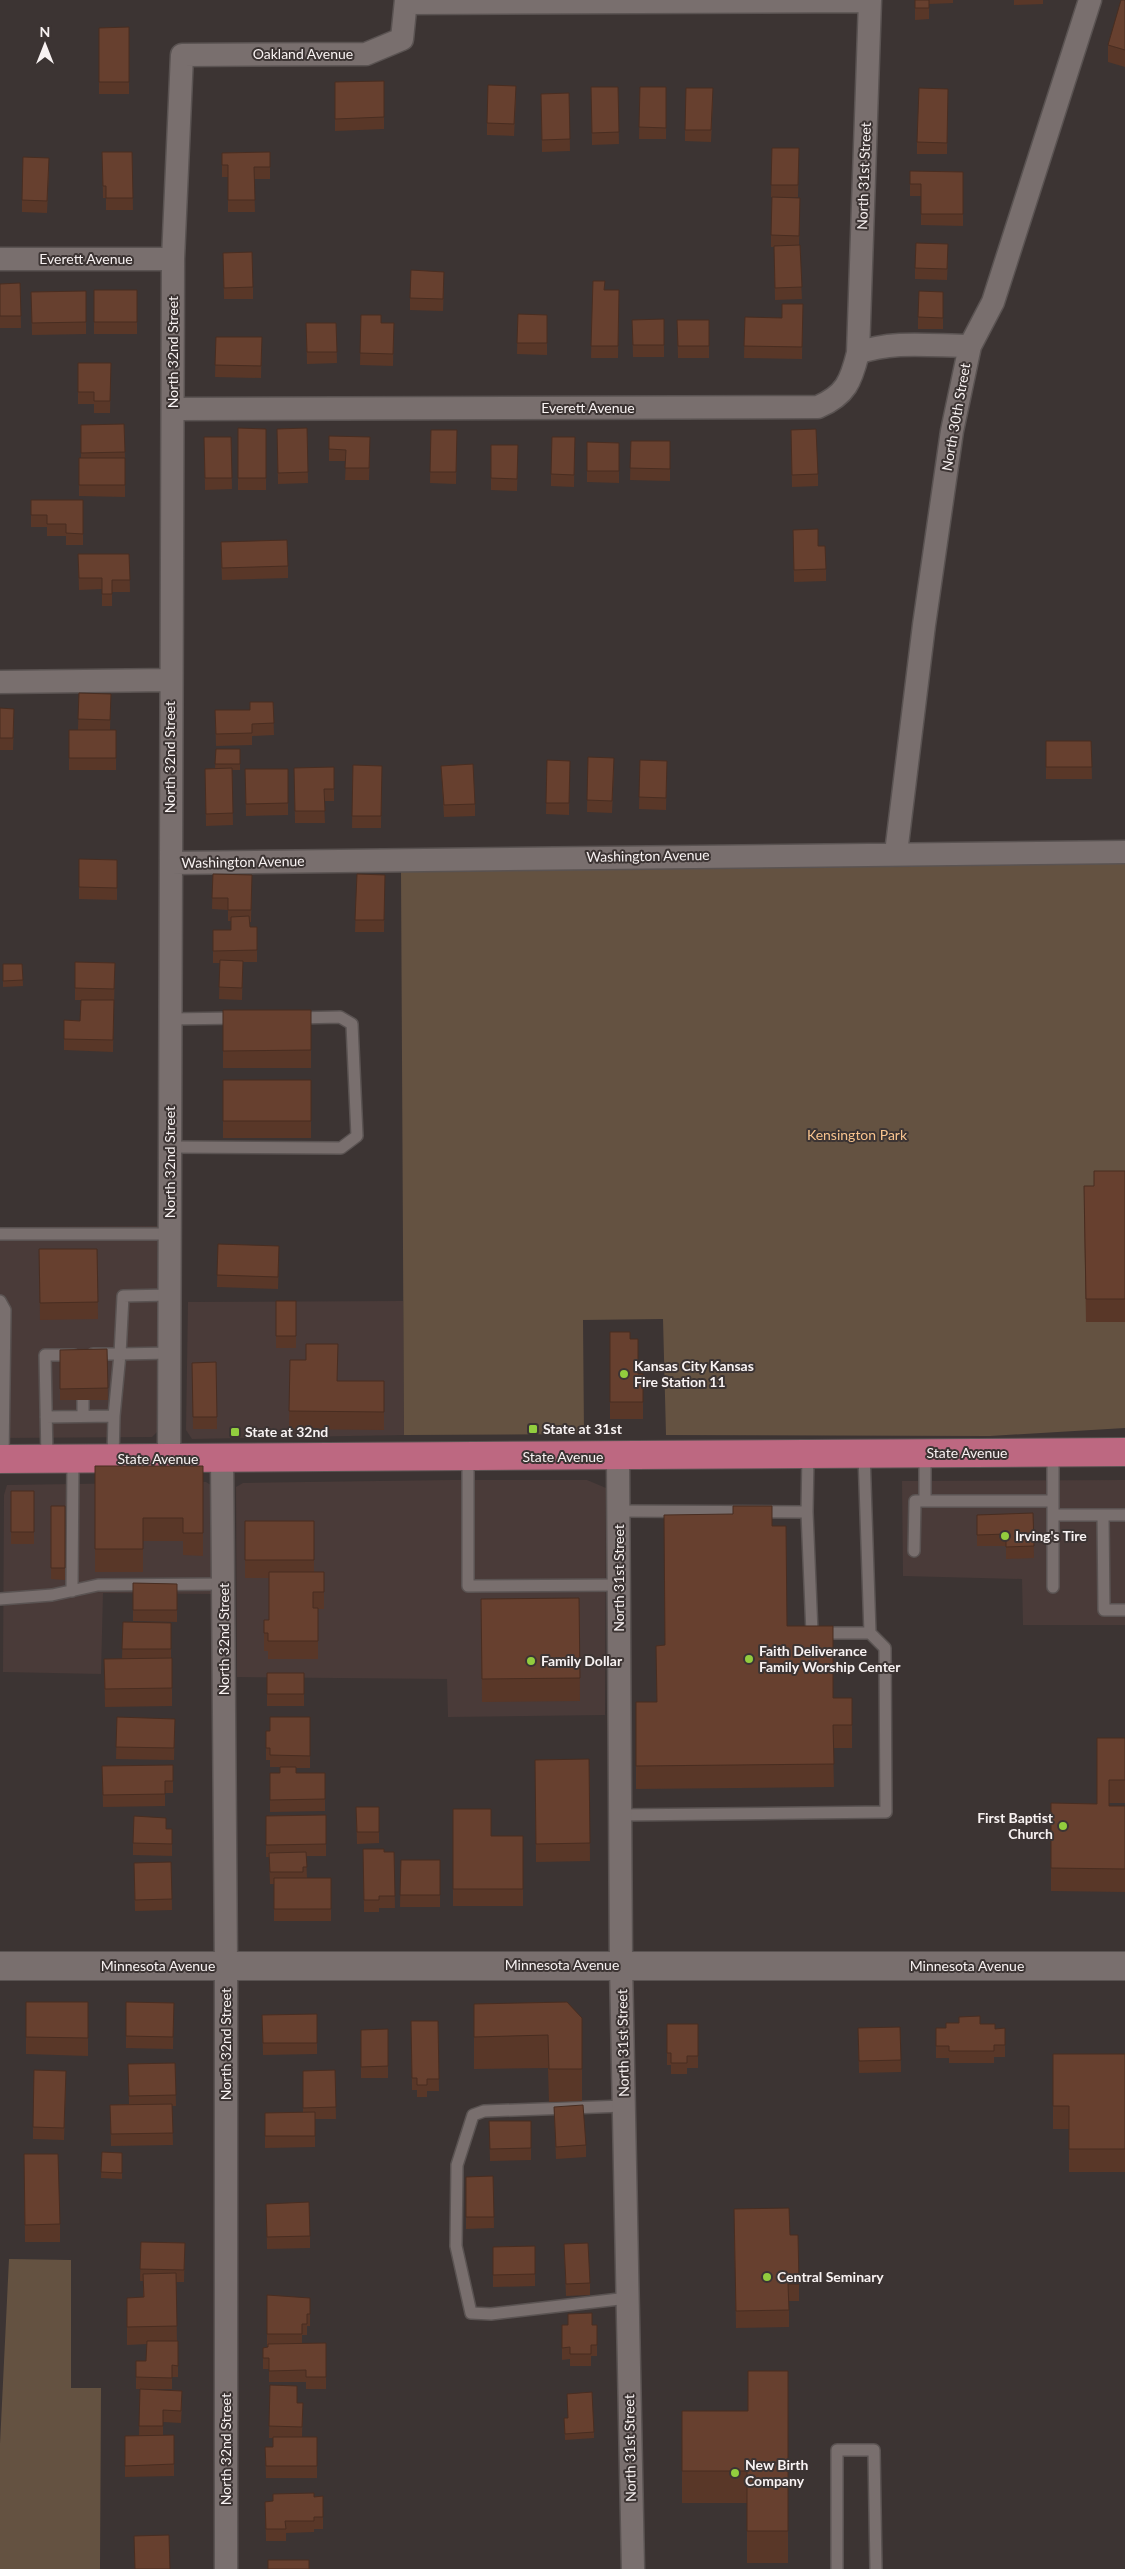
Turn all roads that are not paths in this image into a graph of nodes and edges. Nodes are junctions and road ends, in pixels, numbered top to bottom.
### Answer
1 (870, 0) edge
2 (1090, 0) edge
3 (406, 1) edge
4 (182, 55) joint
5 (0, 259) edge
6 (173, 259) junction
7 (970, 346) junction
8 (858, 353) junction
9 (174, 409) junction
10 (170, 680) junction
11 (0, 682) edge
12 (1125, 852) edge
13 (896, 853) junction
14 (171, 862) junction
15 (253, 1018) edge
16 (282, 1018) edge
17 (171, 1019) junction
18 (170, 1147) junction
19 (0, 1234) edge
20 (170, 1234) junction
21 (170, 1295) junction
22 (0, 1301) edge
23 (120, 1354) junction
24 (170, 1354) junction
25 (83, 1400) edge
26 (83, 1416) junction
27 (114, 1416) junction
28 (46, 1417) junction
29 (1125, 1452) edge
30 (1053, 1453) junction
31 (864, 1454) junction
32 (925, 1454) junction
33 (808, 1455) junction
34 (468, 1457) junction
35 (618, 1457) junction
36 (2, 1459) edge
37 (60, 1459) junction
38 (113, 1459) junction
39 (169, 1459) junction
40 (222, 1459) junction
41 (925, 1501) junction
42 (1053, 1502) junction
43 (618, 1511) junction
44 (807, 1512) junction
45 (1053, 1515) junction
46 (1103, 1515) junction
47 (1125, 1515) edge
48 (914, 1550) dead end
49 (223, 1584) junction
50 (619, 1584) junction
51 (1053, 1587) dead end
52 (72, 1591) junction
53 (0, 1599) edge
54 (1125, 1610) edge
55 (870, 1633) junction
56 (620, 1815) junction
57 (621, 1965) junction
58 (0, 1966) edge
59 (226, 1966) junction
60 (1125, 1966) edge
61 (624, 2106) junction
62 (628, 2298) junction
63 (226, 2569) edge
64 (633, 2569) edge
65 (837, 2569) edge
66 (876, 2569) edge

1 - 3 street, Oakland Avenue
1 - 8 street, North 31st Street
2 - 7 street, North 30th Street
3 - 4 street, Oakland Avenue
4 - 6 street, North 32nd Street
5 - 6 street, Everett Avenue
6 - 9 street, North 32nd Street
7 - 8 street
7 - 13 street, North 30th Street
8 - 9 street, Everett Avenue
9 - 10 street, North 32nd Street
10 - 11 street
10 - 14 street, North 32nd Street
12 - 13 street, Washington Avenue
13 - 14 street, Washington Avenue
14 - 17 street, North 32nd Street
15 - 17 lane
16 - 18 lane
17 - 18 street, North 32nd Street
18 - 20 street, North 32nd Street
19 - 20 lane
20 - 21 street, North 32nd Street
21 - 23 lane
21 - 24 street, North 32nd Street
22 - 36 lane
23 - 24 lane
23 - 27 lane
23 - 28 lane
24 - 39 street, North 32nd Street
25 - 26 lane
26 - 27 lane
26 - 28 lane
27 - 38 lane
28 - 37 lane
29 - 30 main road, State Avenue
30 - 32 main road, State Avenue
30 - 42 lane
31 - 32 main road, State Avenue
31 - 33 main road, State Avenue
31 - 55 lane
32 - 41 lane
33 - 35 main road, State Avenue
33 - 44 lane
34 - 35 main road, State Avenue
34 - 40 main road, State Avenue
34 - 50 lane
35 - 43 street, North 31st Street
36 - 37 main road, State Avenue
37 - 38 main road, State Avenue
37 - 52 lane
38 - 39 main road, State Avenue
39 - 40 main road, State Avenue
40 - 49 street, North 32nd Street
41 - 42 lane
41 - 48 lane
42 - 45 lane
43 - 44 lane
43 - 50 street, North 31st Street
44 - 55 lane
45 - 46 lane
45 - 51 lane
46 - 47 lane
46 - 54 lane
49 - 52 lane
49 - 59 street, North 32nd Street
50 - 56 street, North 31st Street
52 - 53 lane
55 - 56 lane
56 - 57 street, North 31st Street
57 - 59 main road, Minnesota Avenue
57 - 60 main road, Minnesota Avenue
57 - 61 street, North 31st Street
58 - 59 main road, Minnesota Avenue
59 - 63 street, North 32nd Street
61 - 62 street, North 31st Street
61 - 62 lane
62 - 64 street, North 31st Street
65 - 66 lane

